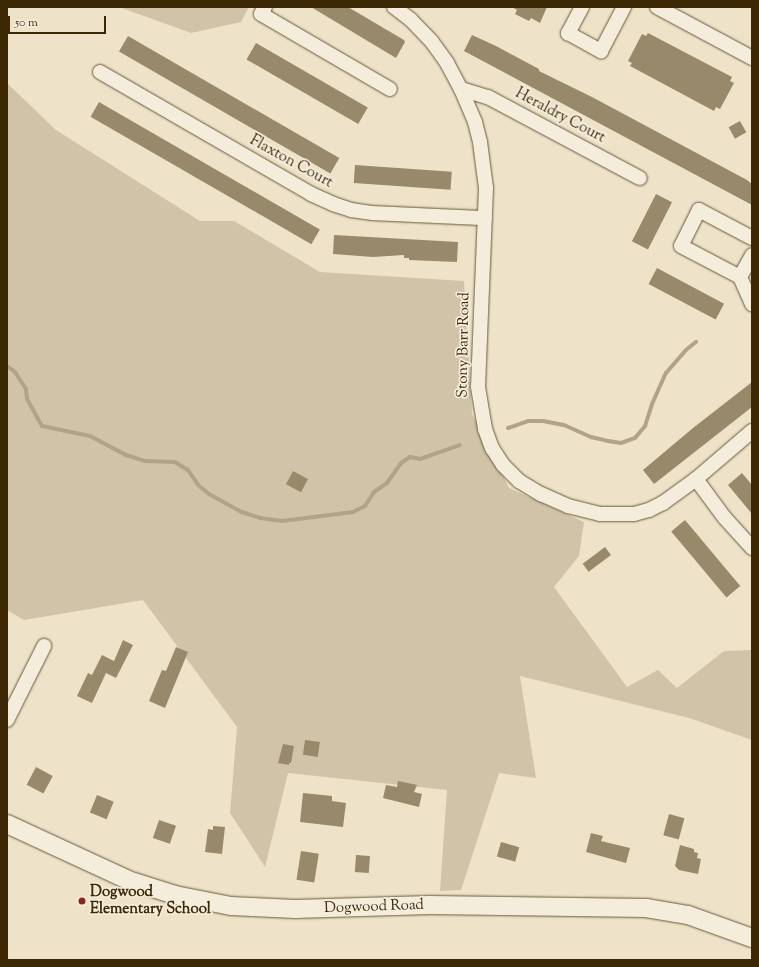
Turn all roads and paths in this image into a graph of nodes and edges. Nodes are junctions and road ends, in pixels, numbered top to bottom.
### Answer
1 (394, 7) edge
2 (582, 7) edge
3 (624, 7) edge
4 (657, 7) edge
5 (263, 10) edge
6 (752, 58) edge
7 (100, 72) dead end
8 (390, 89) dead end
9 (461, 89) junction
10 (640, 178) dead end
11 (486, 218) junction
12 (752, 238) edge
13 (752, 255) edge
14 (740, 277) junction
15 (752, 304) edge
16 (751, 434) edge
17 (696, 479) junction
18 (752, 548) edge
19 (44, 646) dead end
20 (7, 720) edge
21 (7, 824) edge
22 (752, 938) edge

1 - 9 street, Stony Barr Road
2 - 3 street
4 - 6 street
5 - 8 street
7 - 11 street, Flaxton Court
9 - 10 street, Heraldry Court
9 - 11 street, Stony Barr Road
11 - 17 street, Stony Barr Road
12 - 14 street
13 - 14 street
14 - 15 street
16 - 17 street, Stony Barr Road
17 - 18 street
19 - 20 street
21 - 22 street, Dogwood Road

